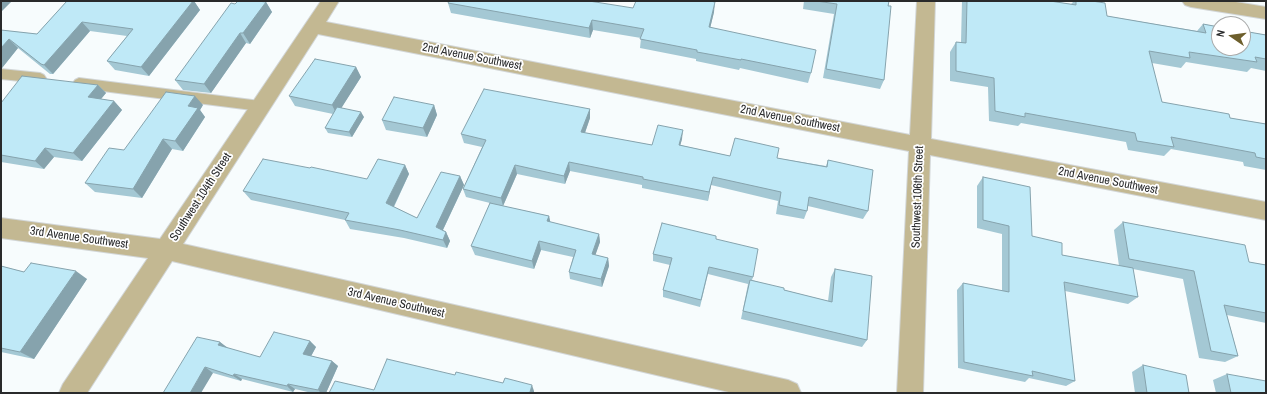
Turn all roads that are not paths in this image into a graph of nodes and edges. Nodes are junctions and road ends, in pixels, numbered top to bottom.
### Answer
1 (330, 1) edge
2 (926, 1) edge
3 (1191, 1) edge
4 (1266, 13) edge
5 (313, 26) junction
6 (1, 74) edge
7 (260, 106) junction
8 (920, 145) junction
9 (1266, 211) edge
10 (1, 228) edge
11 (166, 250) junction
12 (72, 393) edge
13 (788, 393) edge
14 (910, 393) edge

1 - 5 street, Southwest 104th Street
2 - 8 street, Southwest 106th Street
3 - 4 street
5 - 7 street, Southwest 104th Street
5 - 8 street, 2nd Avenue Southwest
6 - 7 lane
7 - 11 street, Southwest 104th Street
8 - 9 street, 2nd Avenue Southwest
8 - 14 street, Southwest 106th Street
10 - 11 street, 3rd Avenue Southwest
11 - 12 street, Southwest 104th Street
11 - 13 street, 3rd Avenue Southwest

